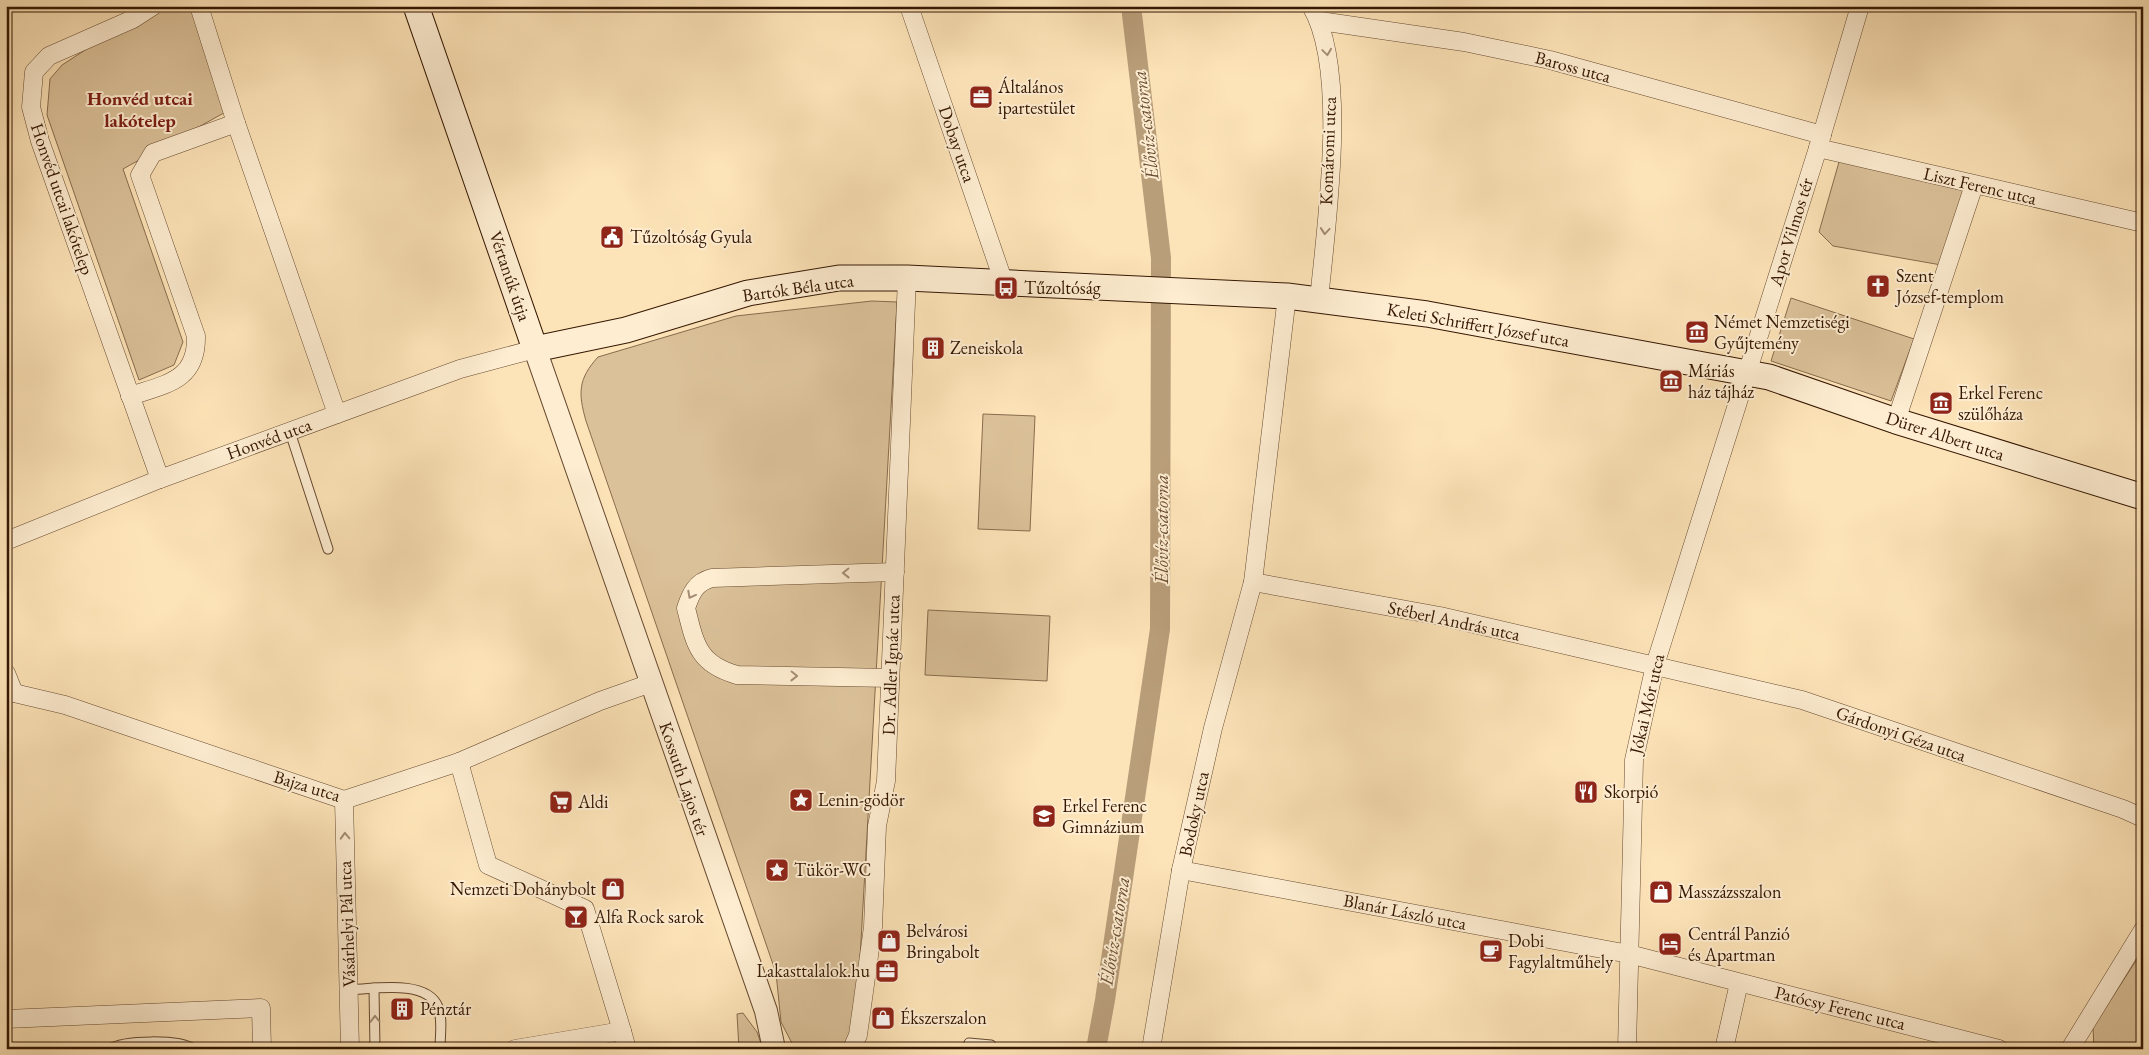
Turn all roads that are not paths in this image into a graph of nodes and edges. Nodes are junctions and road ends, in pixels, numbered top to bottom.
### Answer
1 (153, 6) edge
2 (198, 6) edge
3 (416, 6) edge
4 (909, 6) edge
5 (1860, 6) edge
6 (1313, 10) edge
7 (236, 123) junction
8 (1820, 142) junction
9 (1974, 185) junction
10 (2143, 223) edge
11 (907, 278) junction
12 (1004, 283) junction
13 (1206, 291) joint
14 (1287, 296) junction
15 (1319, 300) junction
16 (535, 348) junction
17 (1747, 372) junction
18 (130, 396) junction
19 (337, 414) junction
20 (1896, 420) junction
21 (290, 432) junction
22 (160, 479) junction
23 (2143, 497) edge
24 (6, 541) edge
25 (604, 546) joint
26 (328, 550) dead end
27 (894, 572) junction
28 (1253, 582) junction
29 (1654, 665) junction
30 (6, 673) edge
31 (890, 678) junction
32 (651, 683) junction
33 (10, 695) edge
34 (459, 762) junction
35 (344, 800) junction
36 (2143, 818) edge
37 (1181, 870) junction
38 (2143, 930) edge
39 (1629, 954) junction
40 (1739, 983) junction
41 (374, 988) junction
42 (349, 990) junction
43 (766, 1011) junction
44 (6, 1019) edge
45 (622, 1031) junction
46 (991, 1045) dead end
47 (110, 1049) edge
48 (193, 1049) edge
49 (262, 1049) edge
50 (350, 1049) edge
51 (376, 1049) edge
52 (440, 1049) edge
53 (515, 1049) edge
54 (627, 1049) edge
55 (774, 1049) edge
56 (786, 1049) edge
57 (852, 1049) edge
58 (968, 1049) edge
59 (1151, 1049) edge
60 (1627, 1049) edge
61 (1724, 1049) edge
62 (1998, 1049) edge
63 (2070, 1049) edge

1 - 18 street, Honvéd utcai lakótelep
2 - 7 street
3 - 16 main road, Vértanúk útja
4 - 12 street, Dobay utca
5 - 8 street, Apor Vilmos tér
6 - 8 street, Baross utca
6 -> 15 street, Komáromi utca
7 - 18 street
7 - 19 street
8 - 9 street, Liszt Ferenc utca
8 - 17 street, Apor Vilmos tér
9 - 10 street, Liszt Ferenc utca
9 - 20 street
11 - 12 main road, Bartók Béla utca
11 - 16 main road, Bartók Béla utca
11 - 27 street, Dr. Adler Ignác utca
12 - 13 main road, Bartók Béla utca
13 - 14 main road, Keleti Schriffert József utca
14 - 15 main road, Keleti Schriffert József utca
14 - 28 street
15 - 17 main road, Keleti Schriffert József utca
16 - 19 street, Honvéd utca
16 - 25 street, Vértanúk útja
17 - 20 main road, Dürer Albert utca
17 - 29 street, Jókai Mór utca
18 - 22 street, Honvéd utcai lakótelep
19 - 21 street, Honvéd utca
20 - 23 main road, Dürer Albert utca
21 - 22 street, Honvéd utca
21 - 26 lane
22 - 24 street, Honvéd utca
25 - 32 street, Kossuth Lajos tér
27 - 31 street, Dr. Adler Ignác utca
27 -> 31 street
28 - 29 street, Stéberl András utca
28 - 37 street, Bodoky utca
29 - 36 street, Gárdonyi Géza utca
29 - 39 street, Jókai Mór utca
30 - 33 street
31 - 57 street, Dr. Adler Ignác utca
32 - 34 street, Bajza utca
32 - 43 street, Kossuth Lajos tér
33 - 35 street, Bajza utca
34 - 35 street, Bajza utca
34 - 45 street
42 -> 35 street, Vásárhelyi Pál utca
37 - 39 street, Blanár László utca
37 - 59 street, Bodoky utca
38 - 63 street
39 - 40 street, Patócsy Ferenc utca
39 - 60 street, Jókai Mór utca
40 - 61 street
40 - 62 street, Patócsy Ferenc utca
41 - 42 lane
51 -> 41 lane
41 - 52 lane
42 - 50 street, Vásárhelyi Pál utca
43 - 55 street, Kossuth Lajos tér
43 - 56 street, Kossuth Lajos tér
44 - 49 street
45 - 53 street
45 - 54 street
46 - 58 lane
47 - 48 lane

